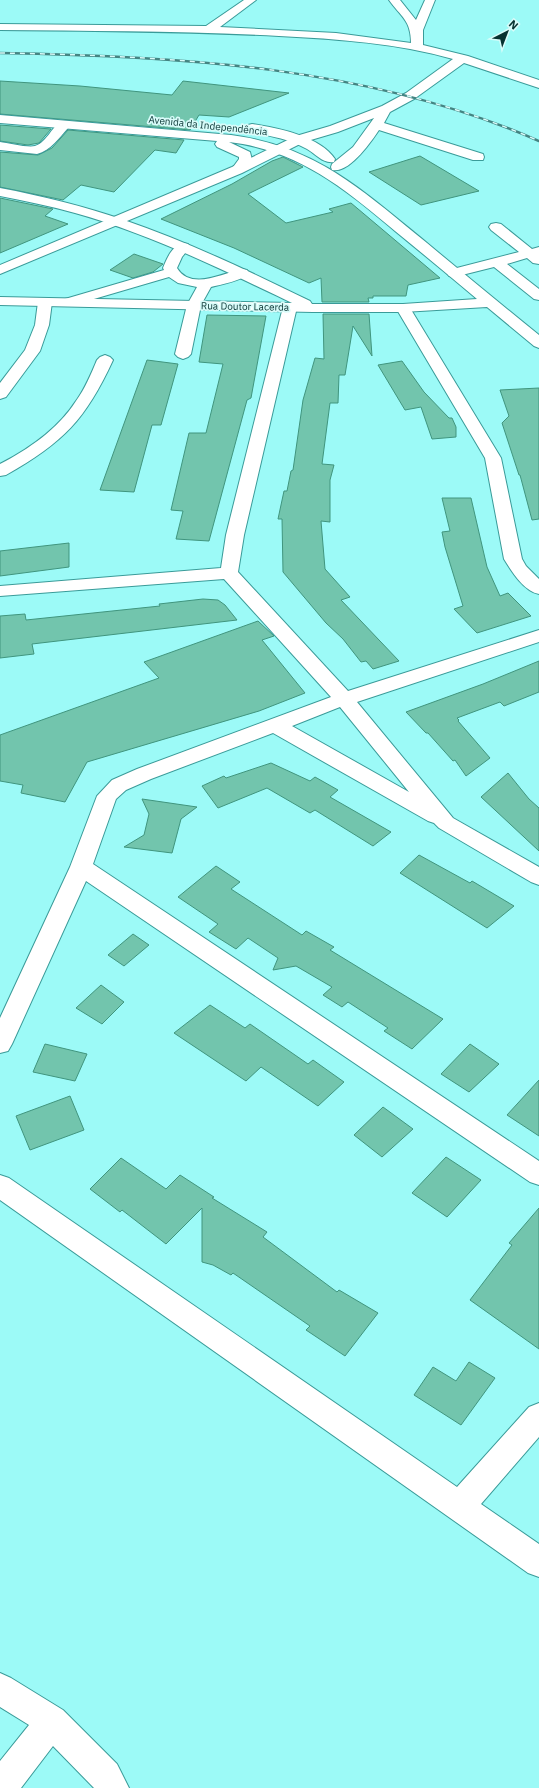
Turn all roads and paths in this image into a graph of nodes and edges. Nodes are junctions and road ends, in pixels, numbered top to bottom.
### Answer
1 (251, 0) edge
2 (394, 0) edge
3 (430, 0) edge
4 (0, 16) edge
5 (0, 27) edge
6 (12, 27) junction
7 (208, 30) junction
8 (417, 30) junction
9 (417, 47) junction
10 (461, 59) junction
11 (539, 84) edge
12 (0, 107) edge
13 (20, 108) dead end
14 (386, 109) junction
15 (72, 113) dead end
16 (0, 119) edge
17 (155, 119) dead end
18 (122, 122) junction
19 (64, 125) junction
20 (377, 125) junction
21 (238, 126) dead end
22 (334, 129) junction
23 (182, 134) junction
24 (300, 139) junction
25 (367, 139) junction
26 (0, 146) edge
27 (280, 149) junction
28 (478, 157) dead end
29 (337, 167) junction
30 (238, 170) junction
31 (0, 192) edge
32 (358, 193) junction
33 (114, 221) junction
34 (496, 227) dead end
35 (183, 247) junction
36 (535, 255) edge
37 (496, 262) junction
38 (0, 270) edge
39 (172, 272) junction
40 (454, 273) junction
41 (246, 275) junction
42 (205, 285) junction
43 (0, 292) edge
44 (539, 296) edge
45 (0, 301) edge
46 (17, 302) junction
47 (44, 302) junction
48 (70, 302) junction
49 (489, 303) junction
50 (194, 305) junction
51 (222, 305) junction
52 (290, 307) junction
53 (313, 308) junction
54 (402, 308) junction
55 (539, 343) edge
56 (183, 354) dead end
57 (105, 360) dead end
58 (0, 394) edge
59 (0, 471) edge
60 (229, 573) junction
61 (539, 589) edge
62 (0, 591) edge
63 (539, 636) edge
64 (344, 699) junction
65 (275, 725) junction
66 (446, 823) junction
67 (81, 867) junction
68 (539, 877) edge
69 (0, 1044) edge
70 (539, 1174) edge
71 (0, 1186) edge
72 (539, 1416) edge
73 (460, 1506) junction
74 (539, 1562) edge
75 (0, 1689) edge
76 (52, 1721) junction
77 (0, 1788) edge
78 (112, 1788) edge

1 - 7 street
2 - 8 street
3 - 8 street
4 - 6 street
5 - 6 street
6 - 7 street
7 - 9 street
8 - 9 street
9 - 10 street
10 - 11 street
10 - 14 street
12 - 13 street
14 - 20 street
14 - 22 street
15 - 18 street, Avenida da Independência
16 - 19 street, Avenida da Independência
17 - 18 street, Avenida da Independência
18 - 19 street, Avenida da Independência
18 - 23 street, Avenida da Independência
19 - 26 street
20 - 25 street
20 - 28 street
21 - 24 street, Avenida da Independência
22 - 24 street
22 - 25 street
23 - 27 street, Avenida da Independência
23 - 30 street
24 - 27 street
24 - 29 street, Avenida da Independência
25 - 29 street
27 - 30 street
27 - 32 street, Avenida da Independência
29 - 32 street, Avenida da Independência
30 - 33 street
31 - 33 street
32 - 40 street
33 - 35 street
33 - 38 street
34 - 36 street
35 - 39 street
35 - 41 street
36 - 37 street
37 - 40 street
37 - 44 street
39 - 42 street
39 - 48 street
40 - 49 street
41 - 42 street
41 - 51 street
41 - 53 street
42 - 50 street
43 - 46 street
45 - 46 street, Rua Doutor Lacerda
46 - 47 street, Rua Doutor Lacerda
47 - 48 street, Rua Doutor Lacerda
47 - 58 street
48 - 50 street, Rua Doutor Lacerda
49 - 54 street, Rua Doutor Lacerda
49 - 55 street
50 - 51 street, Rua Doutor Lacerda
50 - 56 street
51 - 52 street, Rua Doutor Lacerda
52 - 53 street, Rua Doutor Lacerda
52 - 60 street
53 - 54 street, Rua Doutor Lacerda
54 - 61 street
57 - 59 street
60 - 62 street
60 - 64 street
63 - 64 street
64 - 65 street
64 - 66 street
65 - 66 street
65 - 67 street
66 - 68 street
67 - 69 street
67 - 70 street
71 - 73 street
72 - 73 street
73 - 74 street
75 - 76 street
76 - 77 street
76 - 78 street

